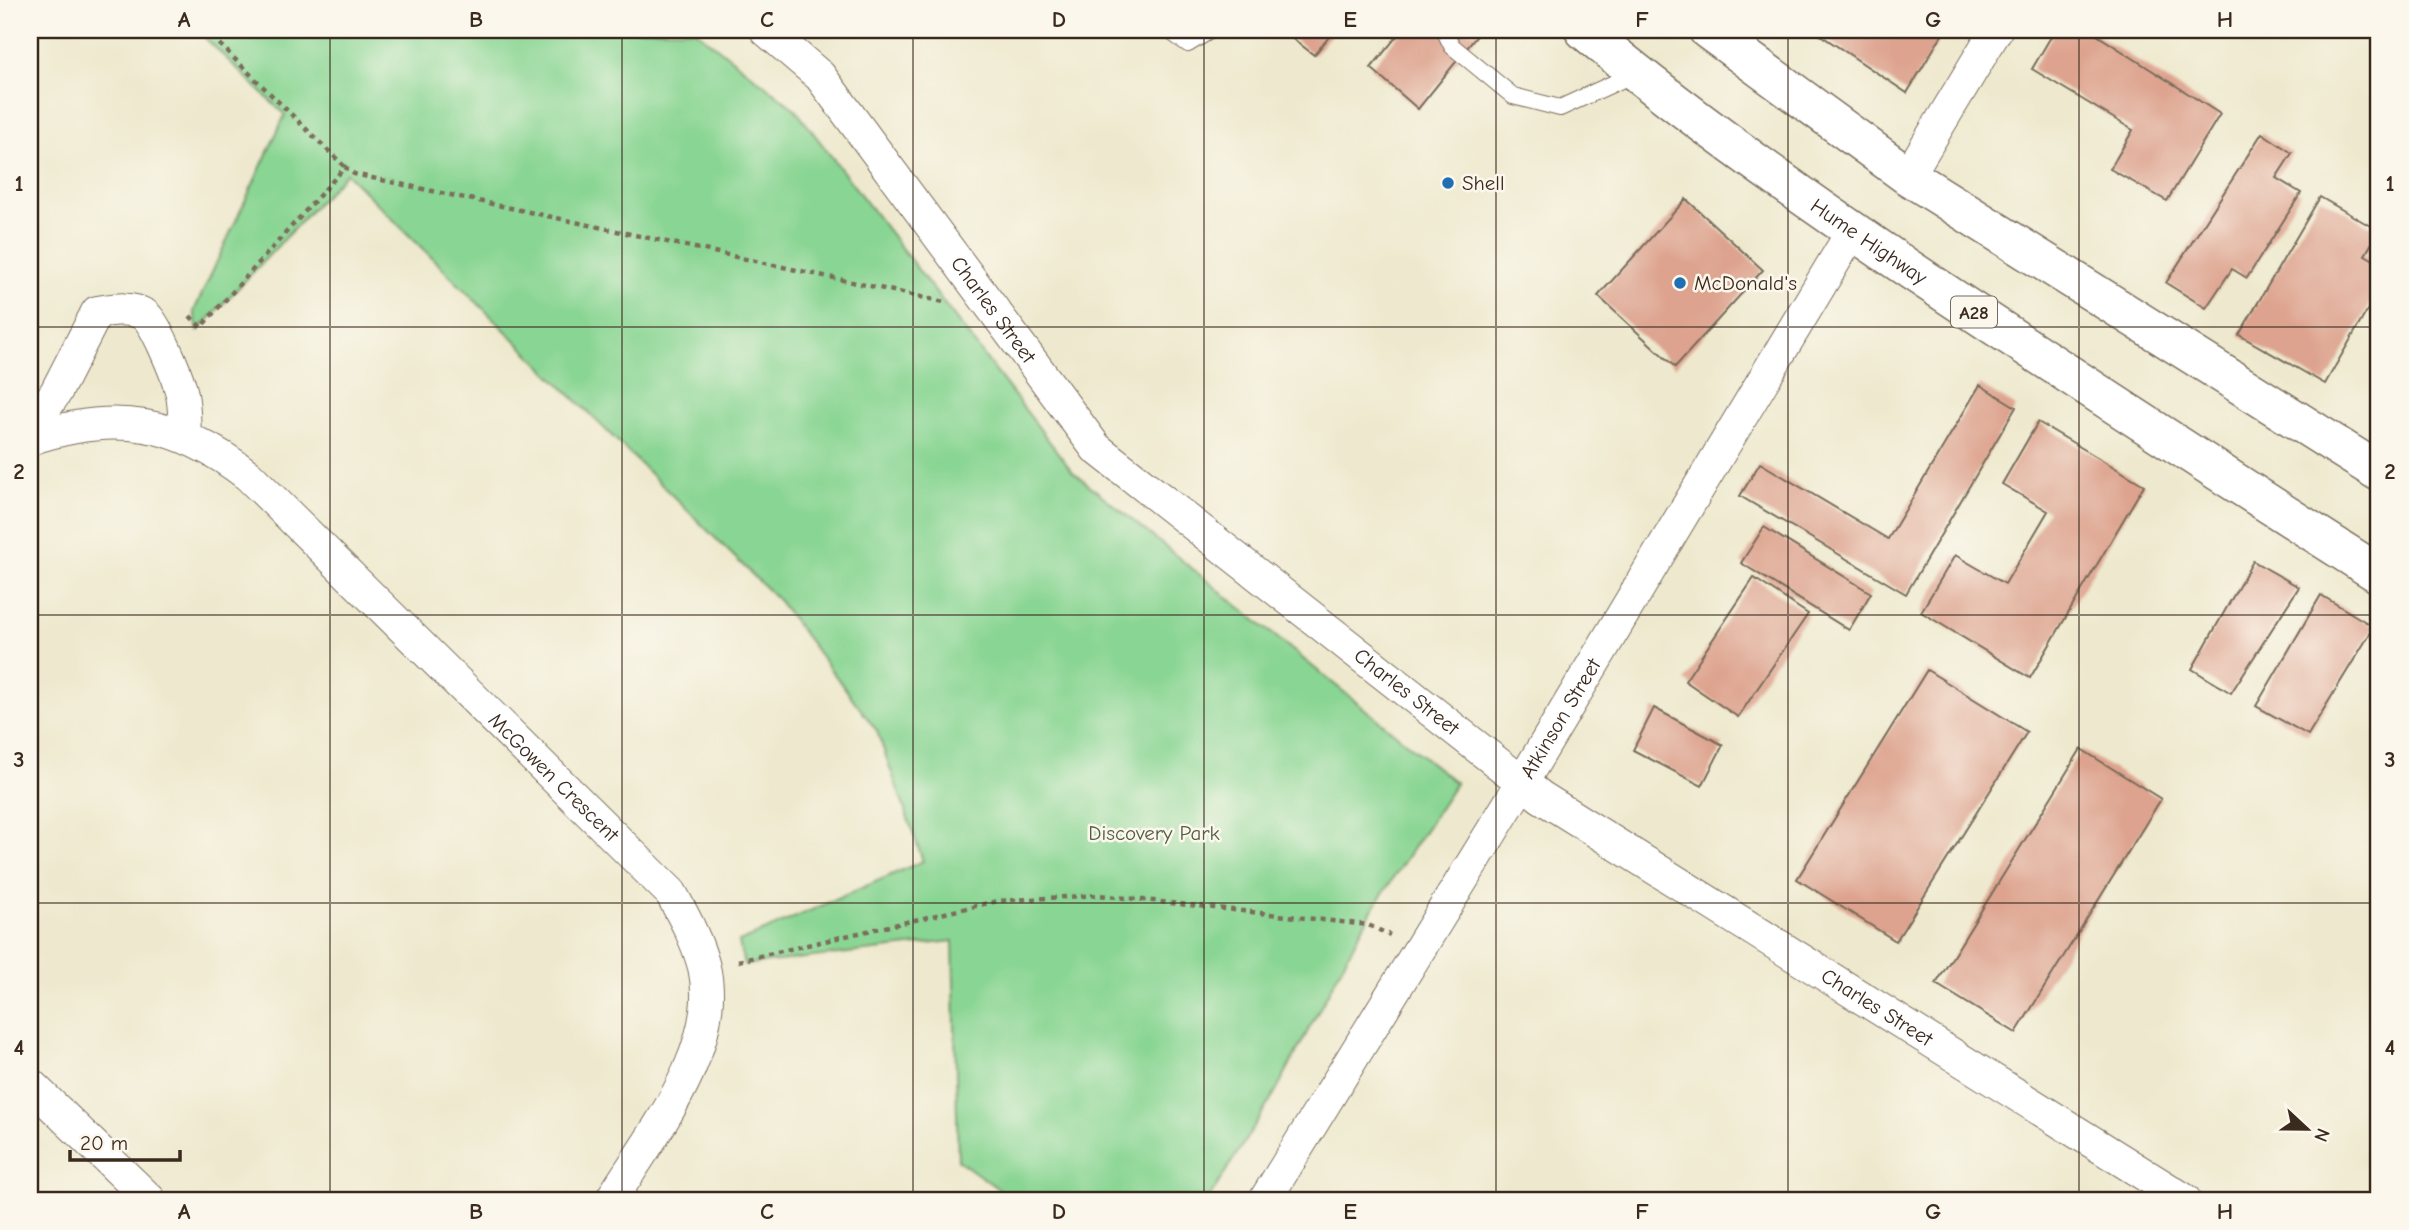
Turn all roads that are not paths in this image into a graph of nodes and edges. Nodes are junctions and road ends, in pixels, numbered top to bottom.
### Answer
1 (766, 30) edge
2 (1168, 30) edge
3 (1211, 30) edge
4 (1444, 30) edge
5 (1584, 30) edge
6 (1708, 30) edge
7 (1996, 30) edge
8 (1636, 73) junction
9 (1908, 176) junction
10 (1852, 232) junction
11 (30, 430) edge
12 (185, 435) junction
13 (30, 439) edge
14 (2379, 472) edge
15 (2379, 574) edge
16 (1523, 781) junction
17 (30, 1084) edge
18 (150, 1200) edge
19 (611, 1200) edge
20 (1265, 1200) edge
21 (2185, 1200) edge

1 - 16 street, Charles Street
2 - 3 lane
4 - 8 lane
5 - 8 highway, Hume Highway / A28
6 - 9 highway
7 - 9 street
8 - 10 highway, Hume Highway / A28
9 - 14 highway
10 - 15 highway, Hume Highway / A28
10 - 16 street, Atkinson Street
11 - 12 street
12 - 13 street, McGowen Crescent
12 - 19 street, McGowen Crescent
16 - 20 street, Atkinson Street
16 - 21 street, Charles Street
17 - 18 street

